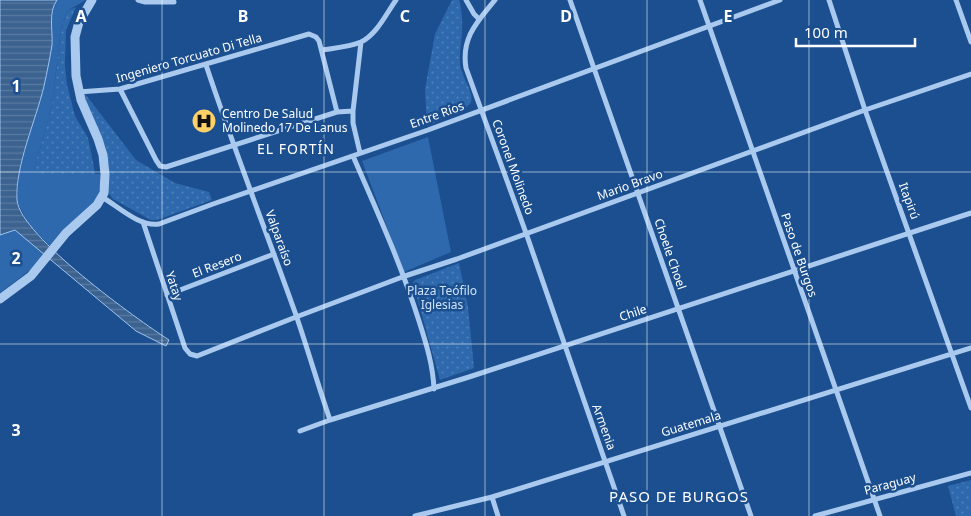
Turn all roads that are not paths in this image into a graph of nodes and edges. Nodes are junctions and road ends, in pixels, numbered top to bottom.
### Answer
1 (92, 0) edge
2 (138, 0) edge
3 (396, 0) edge
4 (466, 0) edge
5 (495, 0) edge
6 (570, 0) edge
7 (700, 0) edge
8 (780, 0) edge
9 (829, 0) edge
10 (956, 0) edge
11 (174, 2) dead end
12 (479, 19) junction
13 (709, 26) junction
14 (361, 42) junction
15 (971, 42) edge
16 (322, 50) junction
17 (206, 65) junction
18 (594, 67) junction
19 (971, 74) edge
20 (120, 89) junction
21 (78, 92) junction
22 (482, 109) junction
23 (866, 110) junction
24 (353, 111) junction
25 (337, 112) junction
26 (232, 146) junction
27 (752, 151) junction
28 (360, 153) junction
29 (353, 156) junction
30 (251, 191) junction
31 (638, 193) junction
32 (102, 198) junction
33 (971, 213) edge
34 (143, 222) junction
35 (526, 233) junction
36 (910, 233) junction
37 (274, 254) junction
38 (794, 272) junction
39 (404, 276) junction
40 (167, 295) junction
41 (0, 299) edge
42 (679, 308) junction
43 (296, 317) junction
44 (564, 345) junction
45 (971, 348) edge
46 (190, 354) joint
47 (952, 354) junction
48 (434, 389) junction
49 (835, 390) junction
50 (971, 408) edge
51 (330, 420) junction
52 (719, 426) junction
53 (300, 431) dead end
54 (605, 461) junction
55 (971, 473) edge
56 (492, 497) junction
57 (874, 499) junction
58 (415, 516) edge
59 (498, 516) edge
60 (624, 516) edge
61 (751, 516) edge
62 (815, 516) edge
63 (880, 516) edge

1 - 21 street
2 - 11 street
3 - 14 street
4 - 12 street
5 - 12 street
6 - 18 street, Choele Choel
7 - 13 street, Paso de Burgos
8 - 13 street, Entre Ríos
9 - 23 street, Itapirú
10 - 15 street
12 - 22 street, Coronel Molinedo
13 - 18 street, Entre Ríos
13 - 27 street, Paso de Burgos
14 - 16 street
14 - 24 street
16 - 17 street, Ingeniero Torcuato Di Tella
16 - 25 street
17 - 20 street, Ingeniero Torcuato Di Tella
17 - 26 street, Valparaíso
18 - 22 street, Entre Ríos
18 - 31 street, Choele Choel
19 - 23 street, Mario Bravo
20 - 21 street, Ingeniero Torcuato Di Tella
20 - 26 street
21 - 32 street
22 - 28 street, Entre Ríos
22 - 35 street, Coronel Molinedo
23 - 27 street, Mario Bravo
23 - 36 street, Itapirú
24 - 25 street
24 - 28 street
25 - 26 street
26 - 30 street, Valparaíso
27 - 31 street, Mario Bravo
27 - 38 street, Paso de Burgos
28 - 29 street, Entre Ríos
29 - 30 street, Entre Ríos
29 - 39 street
30 - 34 street, Entre Ríos
30 - 37 street, Valparaíso
31 - 35 street, Mario Bravo
31 - 42 street, Choele Choel
32 - 34 street
32 - 41 street
33 - 36 street, Chile
34 - 40 street, Yatay
35 - 39 street, Mario Bravo
35 - 44 street, Coronel Molinedo
36 - 38 street, Chile
36 - 47 street, Itapirú
37 - 40 street, El Resero
37 - 43 street, Valparaíso
38 - 42 street, Chile
38 - 49 street, Paso de Burgos
39 - 43 street, Mario Bravo
39 - 48 street
40 - 46 street, Yatay
42 - 44 street, Chile
42 - 52 street, Choele Choel
43 - 46 street, Mario Bravo
43 - 51 street, Valparaíso
44 - 48 street, Chile
44 - 54 street, Armenia
45 - 47 street, Guatemala
47 - 49 street, Guatemala
47 - 50 street, Itapirú
48 - 51 street, Chile
49 - 52 street, Guatemala
49 - 57 street, Paso de Burgos
51 - 53 street, Chile
52 - 54 street, Guatemala
52 - 61 street, Choele Choel
54 - 56 street, Guatemala
54 - 60 street, Armenia
55 - 57 street, Paraguay
56 - 58 street, Guatemala
56 - 59 street
57 - 62 street, Paraguay
57 - 63 street, Paso de Burgos

